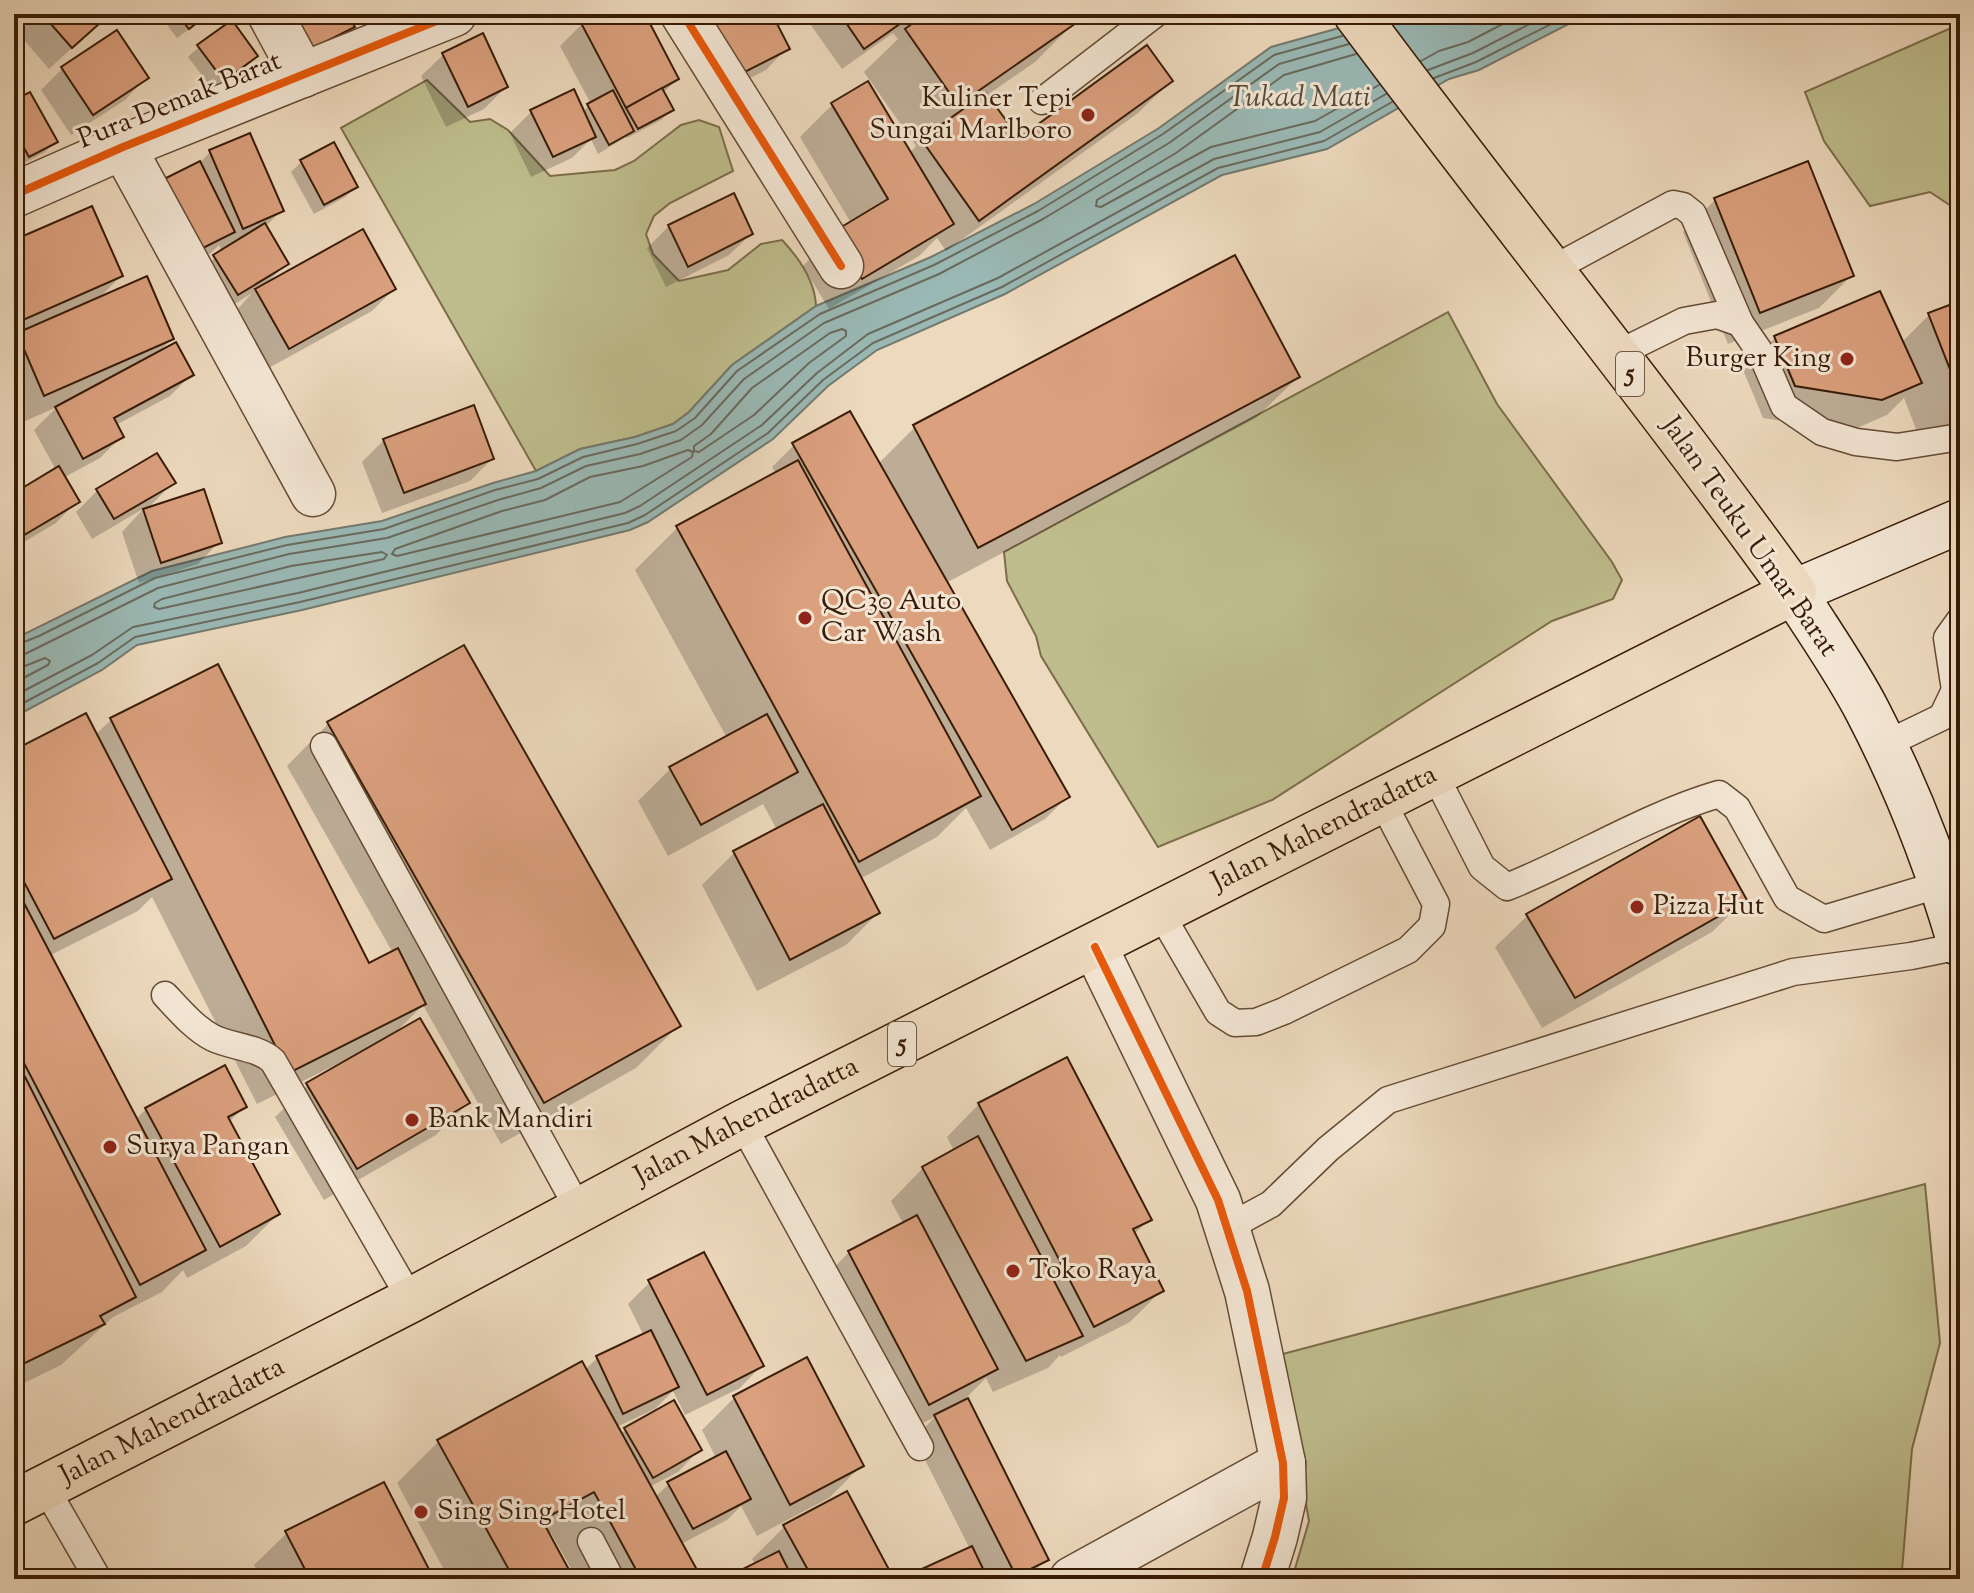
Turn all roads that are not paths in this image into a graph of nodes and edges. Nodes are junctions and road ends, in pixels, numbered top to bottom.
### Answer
1 (270, 14) edge
2 (454, 14) edge
3 (683, 14) edge
4 (1155, 14) edge
5 (1356, 14) edge
6 (303, 75) junction
7 (1042, 101) dead end
8 (123, 147) junction
9 (14, 195) edge
10 (841, 266) dead end
11 (1551, 270) junction
12 (1740, 323) junction
13 (1615, 355) junction
14 (1960, 437) edge
15 (313, 494) dead end
16 (1960, 521) edge
17 (1794, 592) junction
18 (1960, 620) edge
19 (1884, 745) junction
20 (324, 746) dead end
21 (1435, 775) junction
22 (1382, 801) junction
23 (1950, 882) edge
24 (1161, 914) junction
25 (1960, 945) edge
26 (1095, 947) junction
27 (165, 995) dead end
28 (742, 1123) junction
29 (579, 1210) junction
30 (1227, 1228) junction
31 (411, 1300) junction
32 (920, 1447) dead end
33 (1283, 1463) junction
34 (29, 1495) edge
35 (591, 1541) dead end
36 (1131, 1565) edge
37 (98, 1579) edge
38 (611, 1579) edge
39 (1072, 1579) edge
40 (1262, 1579) edge

1 - 6 street
2 - 6 street, Pura Demak Barat
3 - 10 street
4 - 7 lane
5 - 11 highway, Jalan Teuku Umar Barat / 5
6 - 8 street, Pura Demak Barat
8 - 9 street, Pura Demak Barat
8 - 15 street
11 - 12 lane
11 - 13 highway, Jalan Teuku Umar Barat / 5
12 - 13 lane
12 - 14 lane
13 - 17 highway, Jalan Teuku Umar Barat / 5
16 - 17 street, Jalan Mahendradatta
17 - 19 street, Jalan Teuku Umar Barat
17 - 21 highway, Jalan Mahendradatta / 5
18 - 19 lane
19 - 23 street, Jalan Teuku Umar Barat
20 - 29 lane
21 - 22 highway, Jalan Mahendradatta / 5
21 - 23 lane
22 - 24 highway, Jalan Mahendradatta / 5
22 - 24 lane
23 - 25 street, Jalan Teuku Umar Barat
24 - 26 highway, Jalan Mahendradatta / 5
25 - 30 lane
26 - 28 highway, Jalan Mahendradatta / 5
26 - 30 street
27 - 31 lane
28 - 29 highway, Jalan Mahendradatta / 5
28 - 32 lane
29 - 31 highway, Jalan Mahendradatta / 5
30 - 33 street
31 - 34 highway, Jalan Mahendradatta / 5
33 - 36 street
33 - 40 street
34 - 37 lane
35 - 38 lane
36 - 39 street

